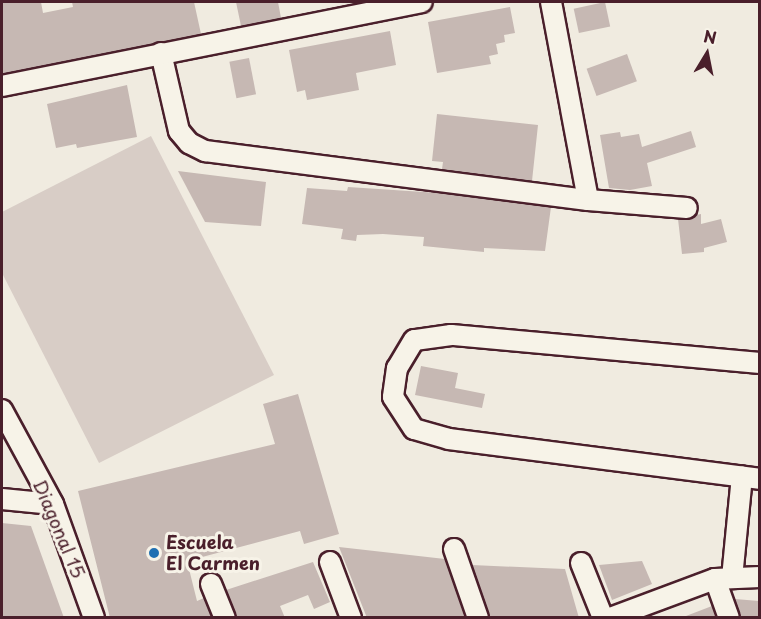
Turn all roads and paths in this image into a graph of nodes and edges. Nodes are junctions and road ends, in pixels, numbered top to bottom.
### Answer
1 (422, 2) edge
2 (550, 2) edge
3 (161, 53) junction
4 (2, 86) edge
5 (588, 200) junction
6 (687, 208) dead end
7 (759, 363) edge
8 (2, 410) edge
9 (751, 478) edge
10 (2, 499) edge
11 (53, 504) junction
12 (454, 549) dead end
13 (330, 562) dead end
14 (581, 563) dead end
15 (759, 577) edge
16 (723, 579) junction
17 (212, 584) dead end
18 (94, 618) edge
19 (225, 618) edge
20 (351, 618) edge
21 (478, 618) edge
22 (603, 618) edge
23 (610, 618) edge
24 (729, 618) edge

1 - 3 street
2 - 5 street
3 - 4 street
3 - 5 street
5 - 6 street
7 - 9 street
8 - 11 street, Diagonal 15
9 - 16 street
10 - 11 street
11 - 18 street, Diagonal 15
12 - 21 street
13 - 20 street
14 - 22 street
15 - 16 street
16 - 23 street
16 - 24 street
17 - 19 street

